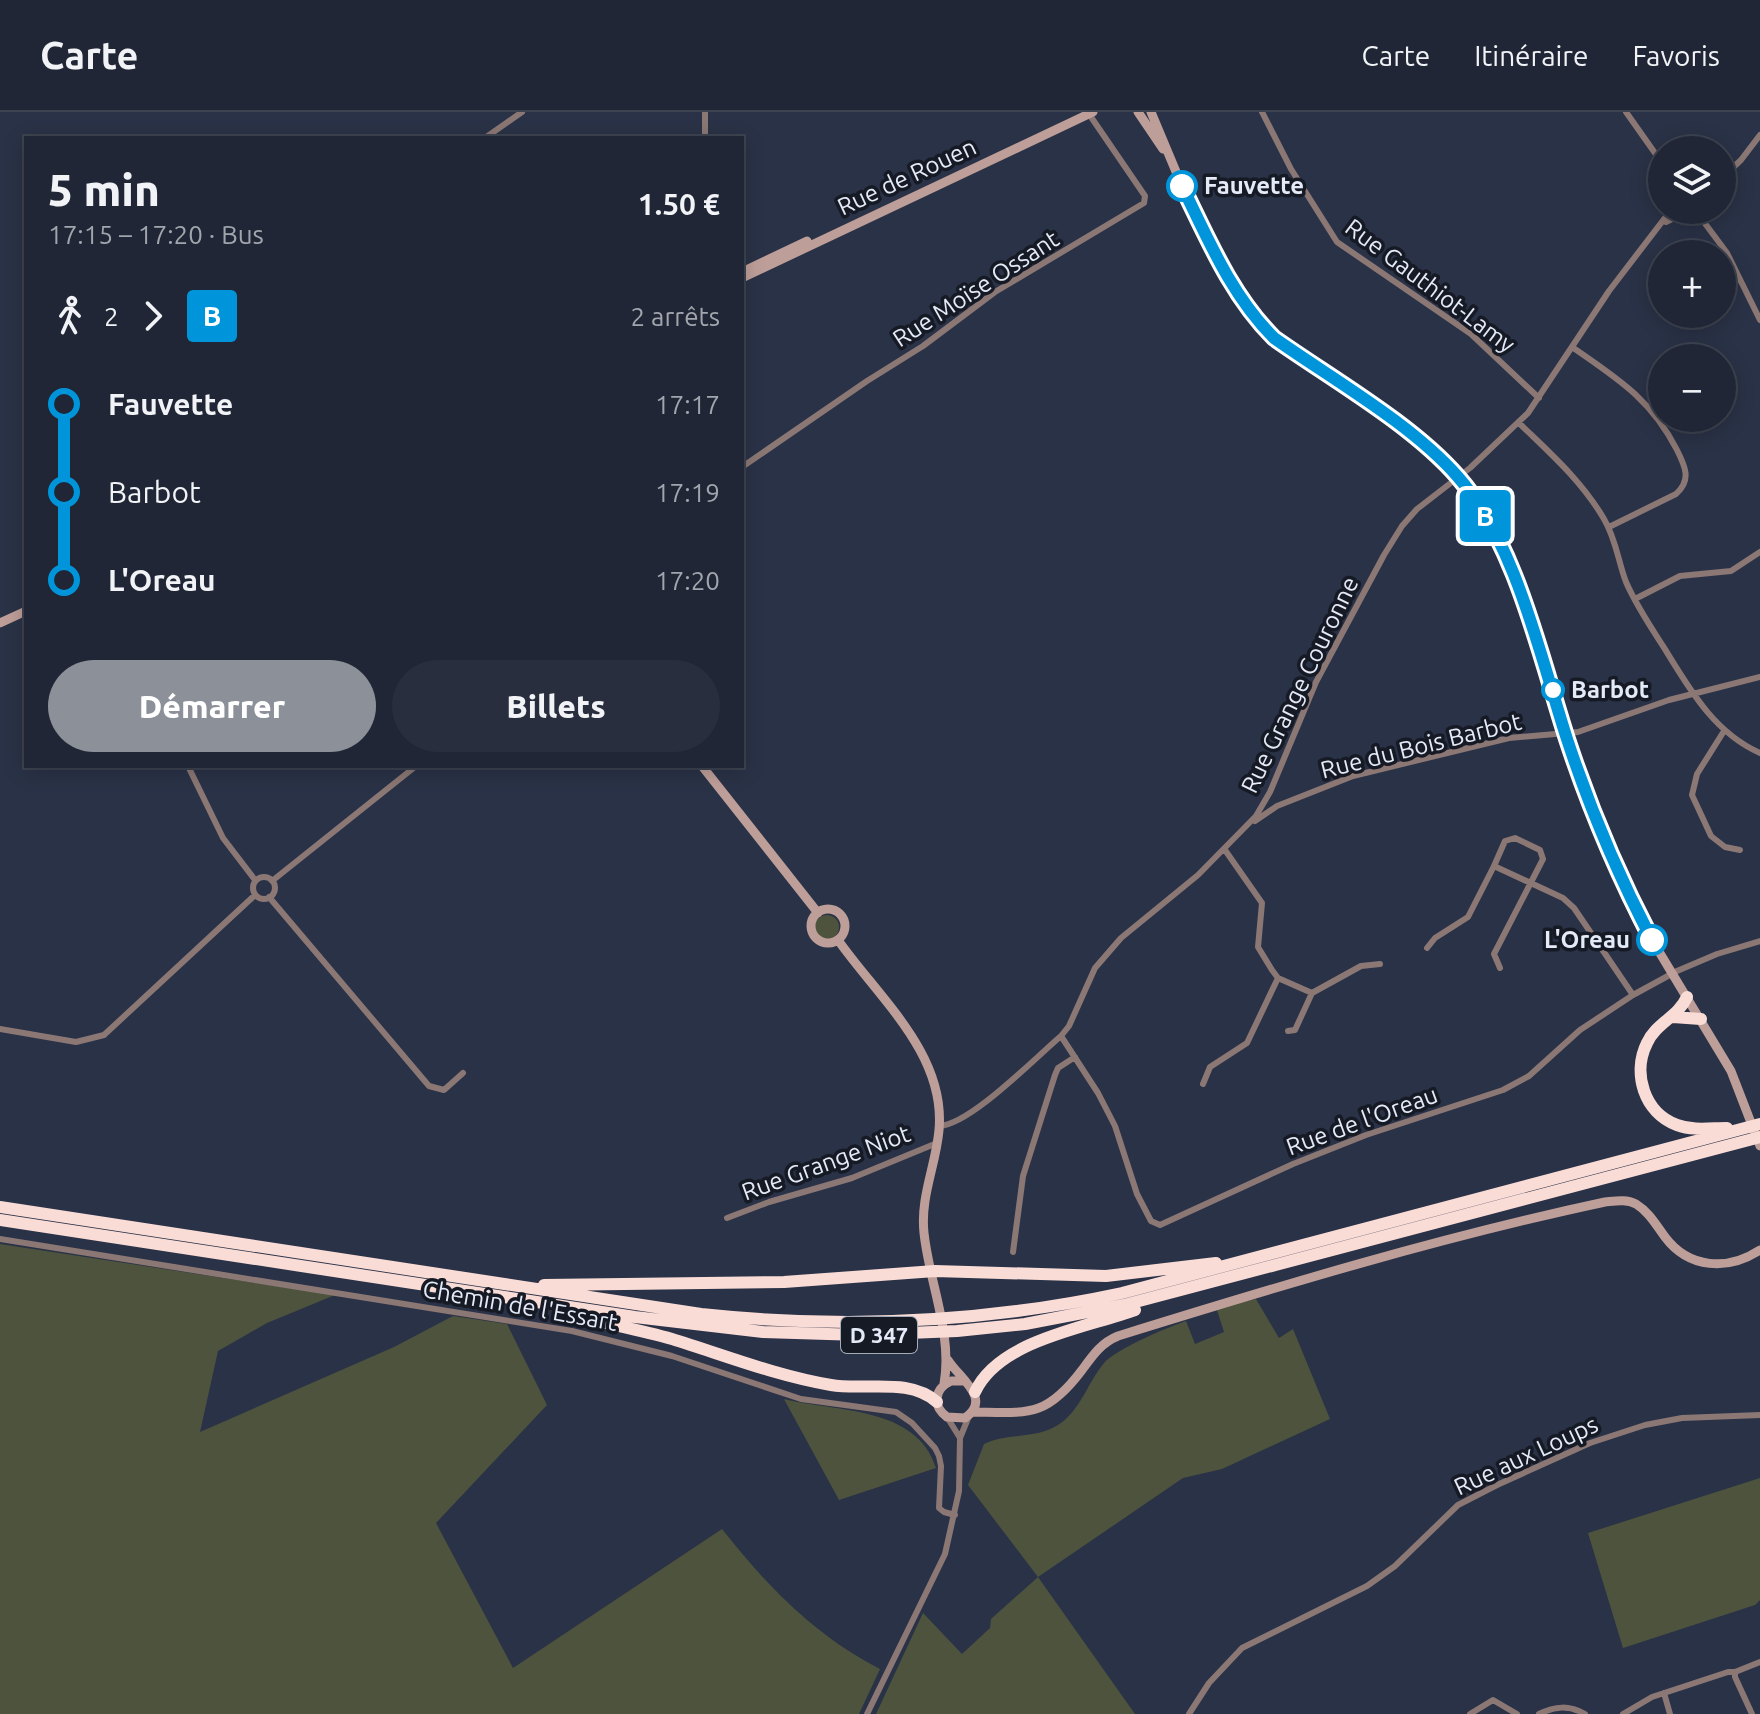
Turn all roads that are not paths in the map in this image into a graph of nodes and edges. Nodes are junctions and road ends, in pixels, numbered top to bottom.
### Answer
1 (522, 112) edge
2 (705, 112) edge
3 (1138, 112) edge
4 (1151, 112) edge
5 (1262, 112) edge
6 (1626, 112) edge
7 (1091, 113) edge
8 (1760, 135) edge
9 (488, 136) edge
10 (705, 136) edge
11 (1648, 143) edge
12 (1165, 152) junction
13 (1736, 165) edge
14 (1663, 224) edge
15 (1703, 224) edge
16 (825, 237) junction
17 (744, 271) edge
18 (744, 277) edge
19 (1760, 320) edge
20 (1572, 347) junction
21 (1539, 398) junction
22 (1519, 423) junction
23 (744, 466) edge
24 (1459, 477) junction
25 (1609, 527) junction
26 (1760, 552) edge
27 (1635, 599) junction
28 (24, 612) edge
29 (0, 623) edge
30 (1760, 677) edge
31 (1693, 694) junction
32 (1724, 731) junction
33 (1565, 734) junction
34 (1760, 753) edge
35 (189, 768) edge
36 (413, 768) edge
37 (704, 768) edge
38 (1265, 802) junction
39 (1277, 806) junction
40 (1247, 827) junction
41 (1225, 850) junction
42 (1740, 850) dead end
43 (1494, 866) junction
44 (255, 880) junction
45 (272, 881) junction
46 (1531, 883) junction
47 (255, 895) junction
48 (269, 897) junction
49 (818, 913) junction
50 (838, 940) junction
51 (1760, 941) edge
52 (1427, 948) dead end
53 (1380, 964) dead end
54 (1500, 968) dead end
55 (1673, 973) junction
56 (1278, 978) junction
57 (1312, 993) junction
58 (1633, 995) junction
59 (1687, 997) junction
60 (1673, 1017) junction
61 (1701, 1019) junction
62 (0, 1029) edge
63 (1288, 1031) dead end
64 (1061, 1036) junction
65 (1075, 1057) junction
66 (463, 1073) dead end
67 (1203, 1084) dead end
68 (939, 1126) junction
69 (1746, 1130) edge
70 (1760, 1137) edge
71 (938, 1143) junction
72 (1760, 1146) edge
73 (0, 1207) edge
74 (727, 1218) dead end
75 (0, 1220) edge
76 (0, 1239) edge
77 (1760, 1245) edge
78 (1013, 1252) dead end
79 (1246, 1261) junction
80 (930, 1271) junction
81 (513, 1286) junction
82 (1190, 1289) junction
83 (504, 1297) junction
84 (947, 1355) junction
85 (965, 1381) junction
86 (944, 1384) junction
87 (976, 1396) junction
88 (937, 1402) junction
89 (995, 1412) junction
90 (971, 1413) junction
91 (1760, 1415) edge
92 (947, 1417) junction
93 (960, 1438) junction
94 (955, 1515) junction
95 (1760, 1662) edge
96 (1735, 1672) junction
97 (1664, 1693) junction
98 (867, 1714) edge
99 (1189, 1714) edge
100 (1470, 1714) edge
101 (1517, 1714) edge
102 (1539, 1714) edge
103 (1585, 1714) edge
104 (1623, 1714) edge
105 (1670, 1714) edge
106 (1752, 1714) edge

1 - 9 street
2 - 10 street
3 - 12 street
4 - 12 street
5 - 21 street, Rue Gauthiot-Lamy
6 - 11 street
7 - 16 street, Rue de Rouen
7 - 23 street, Rue Moïse Ossant
8 - 13 street
12 - 24 street
14 - 20 street, Rue Grange Couronne
15 - 19 street
16 - 17 street, Rue de Rouen
16 - 18 street, Rue de Rouen
20 - 21 street, Rue Grange Couronne
20 - 25 street
21 - 22 street, Rue Grange Couronne
22 - 24 street, Rue Grange Couronne
22 - 25 street
24 - 33 street
24 - 38 street, Rue Grange Couronne
25 - 27 street
26 - 27 street
27 - 31 street
28 - 29 street
30 - 31 street, Rue du Bois Barbot
31 - 32 street
31 - 33 street, Rue du Bois Barbot
32 - 34 street
32 - 42 street
33 - 39 street, Rue du Bois Barbot
33 - 55 street
35 - 44 street
36 - 45 street
37 - 49 street
38 - 39 street
38 - 40 street, Rue Grange Couronne
39 - 40 street, Rue du Bois Barbot
40 - 41 street, Rue Grange Couronne
41 - 56 street
41 - 64 street, Rue Grange Couronne
43 - 46 street
43 - 46 street
43 - 52 street
44 - 45 street
44 - 47 street
45 - 48 street
46 - 54 street
46 - 58 street
47 - 48 street
47 - 62 street
48 - 66 street
49 - 50 street
49 - 50 street
50 - 68 street
51 - 55 street, Rue de l'Oreau
53 - 57 street
55 - 58 street, Rue de l'Oreau
55 - 59 street
56 - 57 street
56 - 67 street
57 - 63 street
58 - 65 street, Rue de l'Oreau
59 - 60 highway
59 - 61 street
60 - 61 highway
60 - 69 highway
61 - 72 street
64 - 65 street, Rue de l'Oreau
64 - 68 street, Rue Grange Couronne
65 - 78 street
68 - 71 street
69 - 70 highway, D 347
69 - 79 highway, D 347
69 - 82 highway, D 347
71 - 74 street, Rue Grange Niot
71 - 80 street
73 - 81 highway, D 347
75 - 83 highway, D 347
76 - 94 street, Chemin de l'Essart
77 - 89 street
79 - 80 highway
79 - 81 highway, D 347
80 - 81 highway
80 - 84 street
82 - 83 highway, D 347
82 - 87 highway
83 - 88 highway
84 - 85 street
84 - 86 street
85 - 86 street
85 - 87 street
86 - 88 street
87 - 89 street
87 - 90 street
88 - 92 street
89 - 90 street
90 - 92 street
90 - 93 street
91 - 99 street, Rue aux Loups
92 - 93 street
93 - 94 street
94 - 98 street
95 - 96 street
96 - 97 street
96 - 106 street
97 - 104 street
97 - 105 street
100 - 101 street
102 - 103 street

